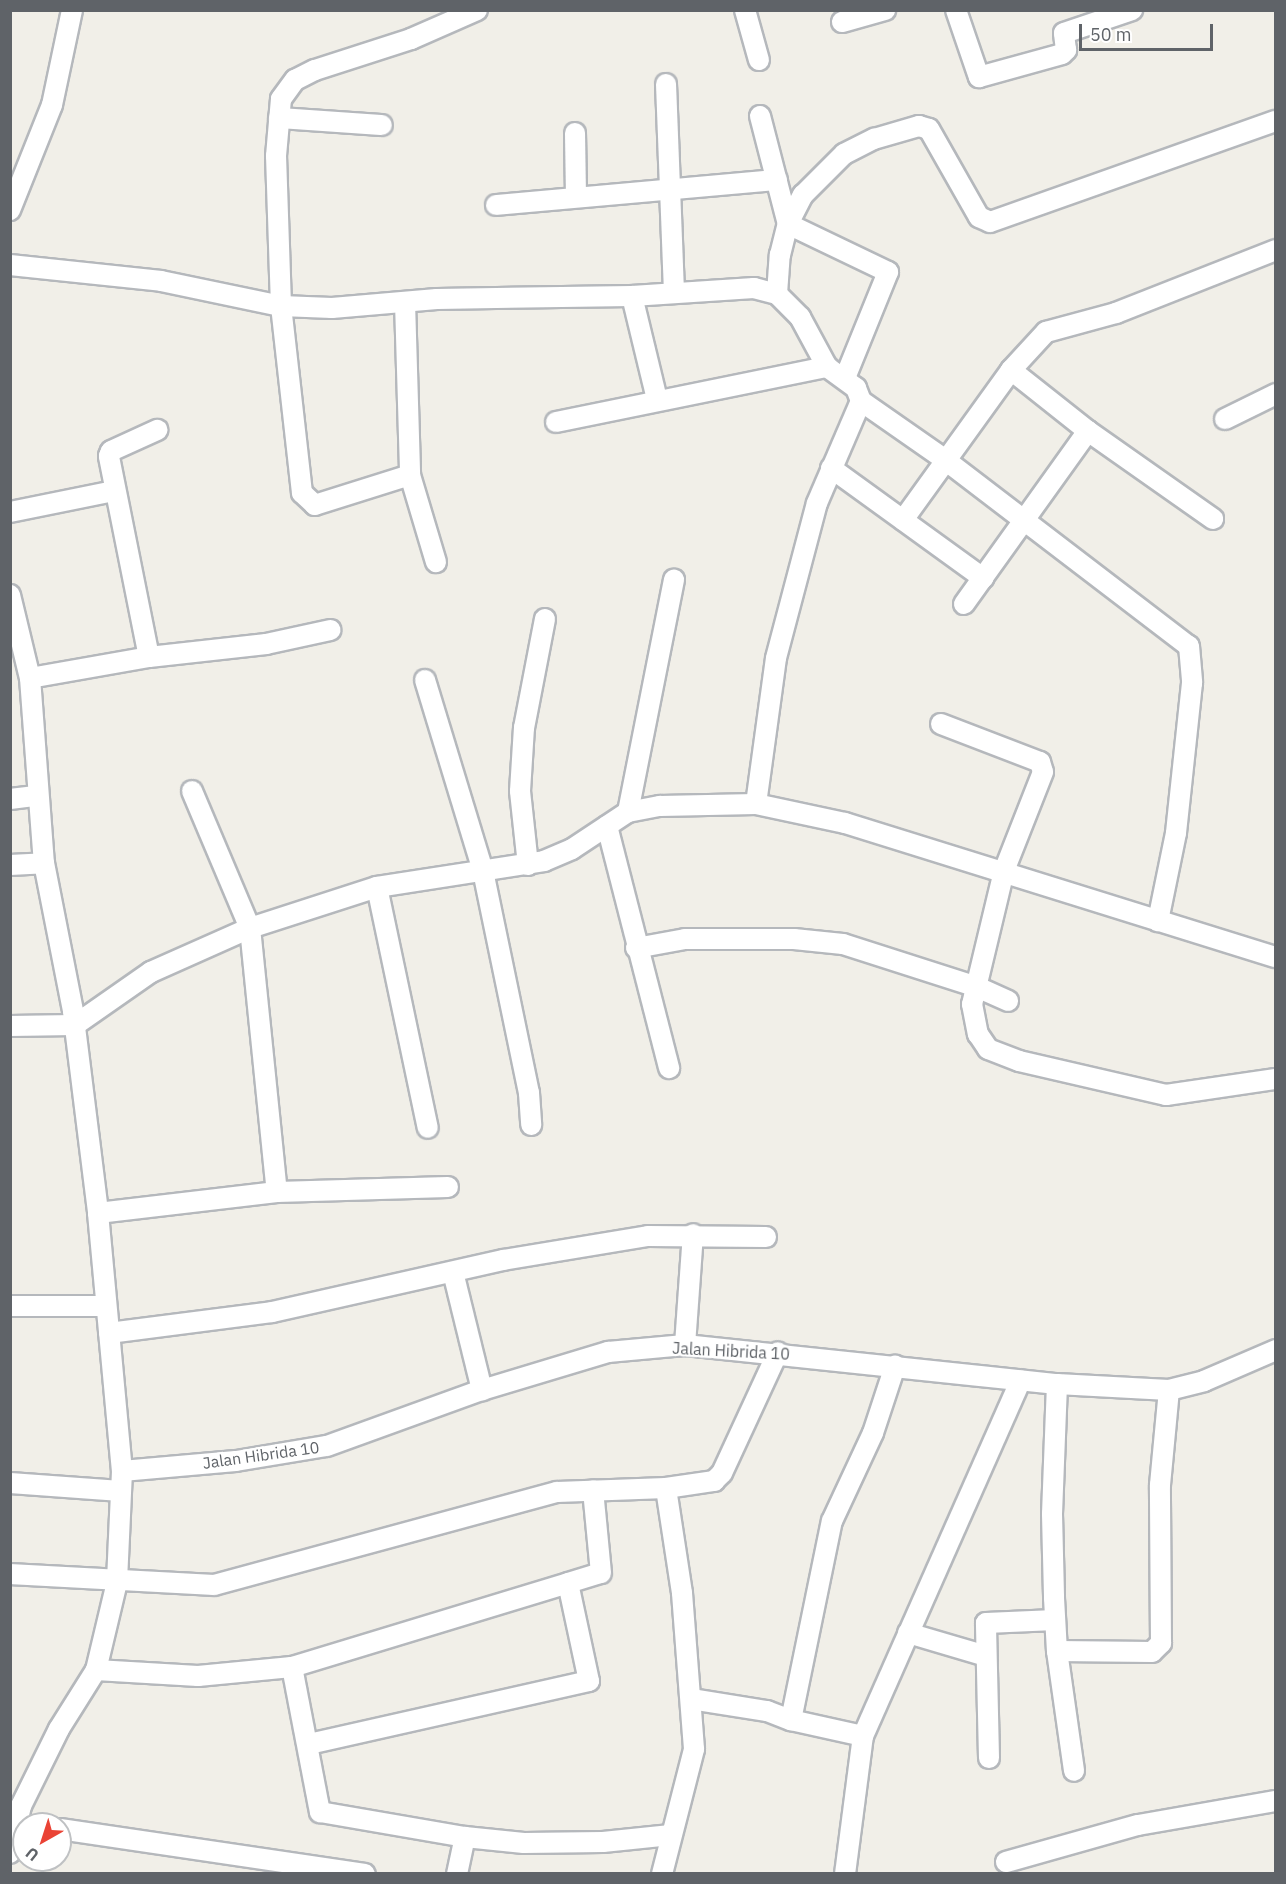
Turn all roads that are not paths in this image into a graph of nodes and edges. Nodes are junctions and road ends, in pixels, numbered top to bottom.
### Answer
1 (477, 10) edge
2 (745, 10) edge
3 (885, 10) edge
4 (956, 10) edge
5 (1132, 10) edge
6 (70, 11) edge
7 (842, 22) dead end
8 (759, 60) dead end
9 (666, 84) dead end
10 (760, 116) dead end
11 (279, 118) junction
12 (1275, 121) edge
13 (382, 125) dead end
14 (574, 133) dead end
15 (777, 180) junction
16 (673, 191) junction
17 (576, 196) junction
18 (496, 205) dead end
19 (10, 210) edge
20 (789, 224) junction
21 (1275, 250) edge
22 (10, 265) edge
23 (674, 292) junction
24 (777, 294) junction
25 (632, 296) junction
26 (405, 302) junction
27 (280, 306) junction
28 (827, 367) junction
29 (1011, 370) junction
30 (845, 378) junction
31 (1275, 394) edge
32 (657, 399) junction
33 (861, 401) junction
34 (1225, 419) dead end
35 (556, 422) dead end
36 (157, 430) dead end
37 (1088, 432) junction
38 (944, 459) junction
39 (831, 468) junction
40 (410, 475) junction
41 (114, 491) junction
42 (10, 512) edge
43 (1213, 519) dead end
44 (903, 520) junction
45 (1024, 522) junction
46 (436, 562) dead end
47 (983, 578) junction
48 (674, 579) dead end
49 (10, 595) edge
50 (964, 604) dead end
51 (545, 619) dead end
52 (330, 630) dead end
53 (149, 657) junction
54 (30, 678) junction
55 (425, 680) dead end
56 (941, 724) dead end
57 (192, 792) dead end
58 (36, 796) junction
59 (10, 798) edge
60 (756, 804) junction
61 (628, 812) junction
62 (607, 826) junction
63 (44, 863) junction
64 (10, 865) edge
65 (528, 865) junction
66 (483, 871) junction
67 (1004, 871) junction
68 (377, 887) junction
69 (1158, 921) junction
70 (250, 928) junction
71 (636, 948) junction
72 (1275, 957) edge
73 (977, 987) junction
74 (1008, 1001) dead end
75 (75, 1025) junction
76 (10, 1026) edge
77 (669, 1068) dead end
78 (1275, 1079) edge
79 (531, 1125) dead end
80 (428, 1128) dead end
81 (448, 1187) dead end
82 (277, 1192) junction
83 (98, 1213) junction
84 (693, 1234) junction
85 (766, 1237) dead end
86 (453, 1272) junction
87 (10, 1306) edge
88 (105, 1306) junction
89 (109, 1333) junction
90 (685, 1345) junction
91 (1275, 1350) edge
92 (778, 1353) junction
93 (895, 1366) junction
94 (1021, 1380) junction
95 (1057, 1384) junction
96 (482, 1390) junction
97 (1169, 1390) junction
98 (122, 1481) junction
99 (10, 1483) edge
100 (666, 1488) junction
101 (592, 1490) junction
102 (10, 1574) edge
103 (117, 1582) junction
104 (568, 1583) junction
105 (1055, 1620) junction
106 (908, 1633) junction
107 (1057, 1651) junction
108 (986, 1656) junction
109 (292, 1667) junction
110 (96, 1670) junction
111 (691, 1699) junction
112 (791, 1720) junction
113 (863, 1736) junction
114 (309, 1744) junction
115 (989, 1758) dead end
116 (1074, 1771) dead end
117 (1275, 1801) edge
118 (20, 1812) edge
119 (72, 1831) edge
120 (671, 1835) junction
121 (465, 1837) junction
122 (1006, 1862) dead end
123 (365, 1874) edge
124 (457, 1874) edge
125 (662, 1874) edge
126 (845, 1874) edge

1 - 11 street
2 - 8 street
3 - 7 street
4 - 5 street
6 - 19 street
9 - 16 street
10 - 15 street
11 - 13 street
11 - 27 street
12 - 20 street
14 - 17 street
15 - 16 street
15 - 20 street
16 - 17 street
16 - 23 street
17 - 18 street
20 - 24 street
20 - 30 street
21 - 29 street
22 - 27 street
23 - 24 street
23 - 25 street
24 - 28 street
25 - 26 street
25 - 32 street
26 - 27 street
26 - 40 street
27 - 40 street
28 - 30 street
28 - 32 street
29 - 37 street
29 - 38 street
30 - 33 street
31 - 34 street
32 - 35 street
33 - 38 street
33 - 39 street
36 - 41 street
37 - 43 street
37 - 45 street
38 - 44 street
38 - 45 street
39 - 44 street
39 - 60 street
40 - 46 street
41 - 42 street
41 - 53 street
44 - 47 street
45 - 47 street
45 - 69 street
47 - 50 street
48 - 61 street
49 - 54 street
51 - 65 street
52 - 53 street
53 - 54 street
54 - 58 street
55 - 66 street
56 - 67 street
57 - 70 street
58 - 59 street
58 - 63 street
60 - 61 street
60 - 67 street
61 - 62 street
62 - 65 street
62 - 71 street
63 - 64 street
63 - 75 street
65 - 66 street
66 - 68 street
66 - 79 street
67 - 69 street
67 - 73 street
68 - 70 street
68 - 80 street
69 - 72 street
70 - 75 street
70 - 82 street
71 - 73 street
71 - 77 street
73 - 74 street
73 - 78 street
75 - 76 street
75 - 83 street
81 - 82 street
82 - 83 street
83 - 88 street
84 - 85 street
84 - 86 street
84 - 90 street
86 - 89 street
86 - 96 street
87 - 88 street
88 - 89 street
89 - 98 street
90 - 92 street, Jalan Hibrida 10
90 - 96 street, Jalan Hibrida 10
91 - 97 street, Jalan Hibrida 10
92 - 93 street, Jalan Hibrida 10
92 - 100 street
93 - 94 street, Jalan Hibrida 10
93 - 112 street
94 - 95 street, Jalan Hibrida 10
94 - 106 street
95 - 97 street, Jalan Hibrida 10
95 - 105 street
96 - 98 street, Jalan Hibrida 10
97 - 107 street
98 - 99 street, Jalan Hibrida 10
98 - 103 street
100 - 101 street
100 - 111 street
101 - 103 street
101 - 104 street
102 - 103 street
103 - 110 street
104 - 109 street
104 - 114 street
105 - 107 street
105 - 108 street
106 - 108 street
106 - 113 street
107 - 116 street
108 - 115 street
109 - 110 street
109 - 114 street
110 - 118 street
111 - 112 street
111 - 120 street
112 - 113 street
113 - 126 street
114 - 121 street
117 - 122 street
119 - 123 street
120 - 121 street
120 - 125 street
121 - 124 street

